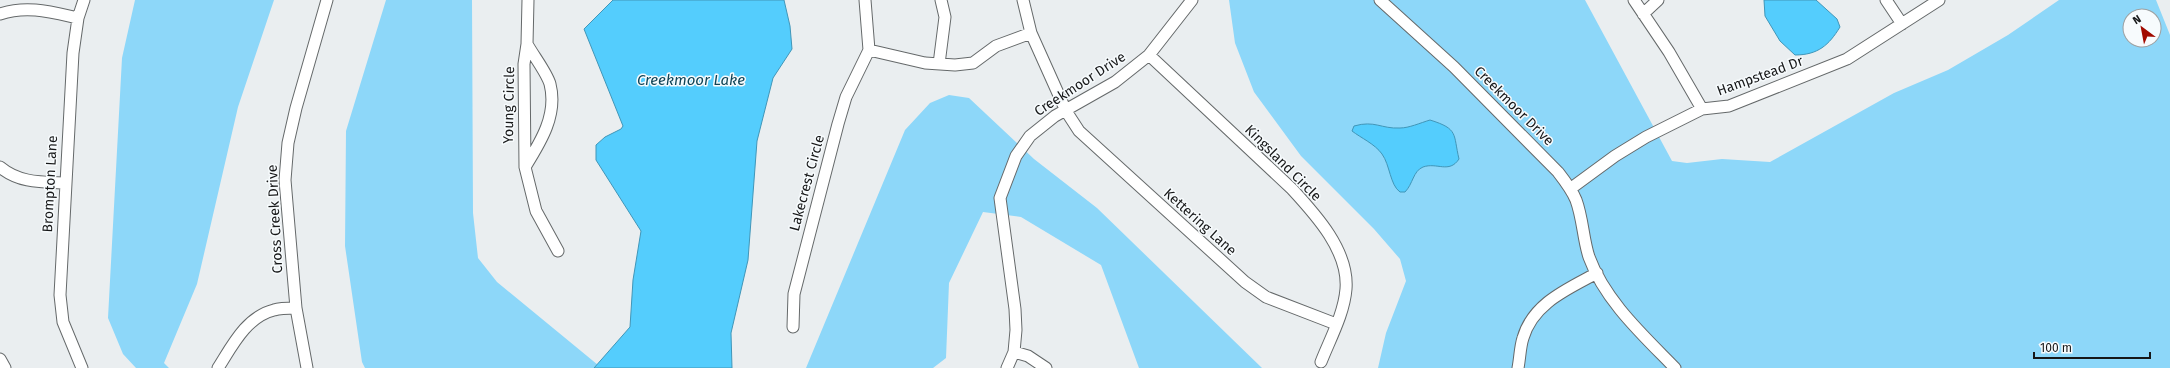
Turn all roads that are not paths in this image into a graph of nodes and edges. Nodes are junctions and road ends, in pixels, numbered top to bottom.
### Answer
1 (84, 0) edge
2 (327, 0) edge
3 (528, 0) edge
4 (865, 0) edge
5 (941, 0) edge
6 (1023, 0) edge
7 (1380, 0) edge
8 (1634, 0) edge
9 (1658, 0) edge
10 (1886, 0) edge
11 (1939, 0) edge
12 (1186, 2) edge
13 (0, 14) edge
14 (1643, 14) junction
15 (78, 18) junction
16 (1902, 24) junction
17 (1031, 33) junction
18 (527, 44) junction
19 (869, 50) junction
20 (1149, 55) junction
21 (938, 64) junction
22 (1702, 109) junction
23 (1066, 111) junction
24 (0, 167) edge
25 (525, 167) junction
26 (65, 183) junction
27 (1570, 188) junction
28 (558, 251) dead end
29 (1597, 273) junction
30 (296, 308) junction
31 (1336, 324) junction
32 (793, 327) dead end
33 (1014, 352) junction
34 (0, 359) edge
35 (1321, 362) dead end
36 (5, 368) edge
37 (82, 368) edge
38 (218, 368) edge
39 (307, 368) edge
40 (1008, 368) edge
41 (1046, 368) edge
42 (1518, 368) edge
43 (1675, 368) edge

1 - 15 street, Brompton Lane
2 - 30 street, Cross Creek Drive
3 - 18 street, Young Circle
4 - 19 street
5 - 21 street
6 - 17 street
7 - 27 street, Creekmoor Drive
8 - 14 street
9 - 14 street
10 - 16 street
11 - 16 street, Hampstead Dr
12 - 20 street, Creekmoor Drive
13 - 15 street
14 - 22 street
15 - 26 street, Brompton Lane
16 - 22 street, Hampstead Dr
17 - 21 street
17 - 23 street
18 - 25 street, Young Circle
18 - 25 street, Young Circle
19 - 21 street
19 - 32 street, Lakecrest Circle
20 - 23 street, Creekmoor Drive
20 - 31 street, Kingsland Circle
22 - 27 street, Hampstead Dr
23 - 31 street, Kettering Lane
23 - 33 street, Creekmoor Drive
24 - 26 street
25 - 28 street, Young Circle
26 - 37 street, Brompton Lane
27 - 29 street, Creekmoor Drive
29 - 42 street
29 - 43 street, Creekmoor Drive
30 - 38 street
30 - 39 street, Cross Creek Drive
31 - 35 street, Kingsland Circle
33 - 40 street, Creekmoor Drive
33 - 41 street
34 - 36 street

